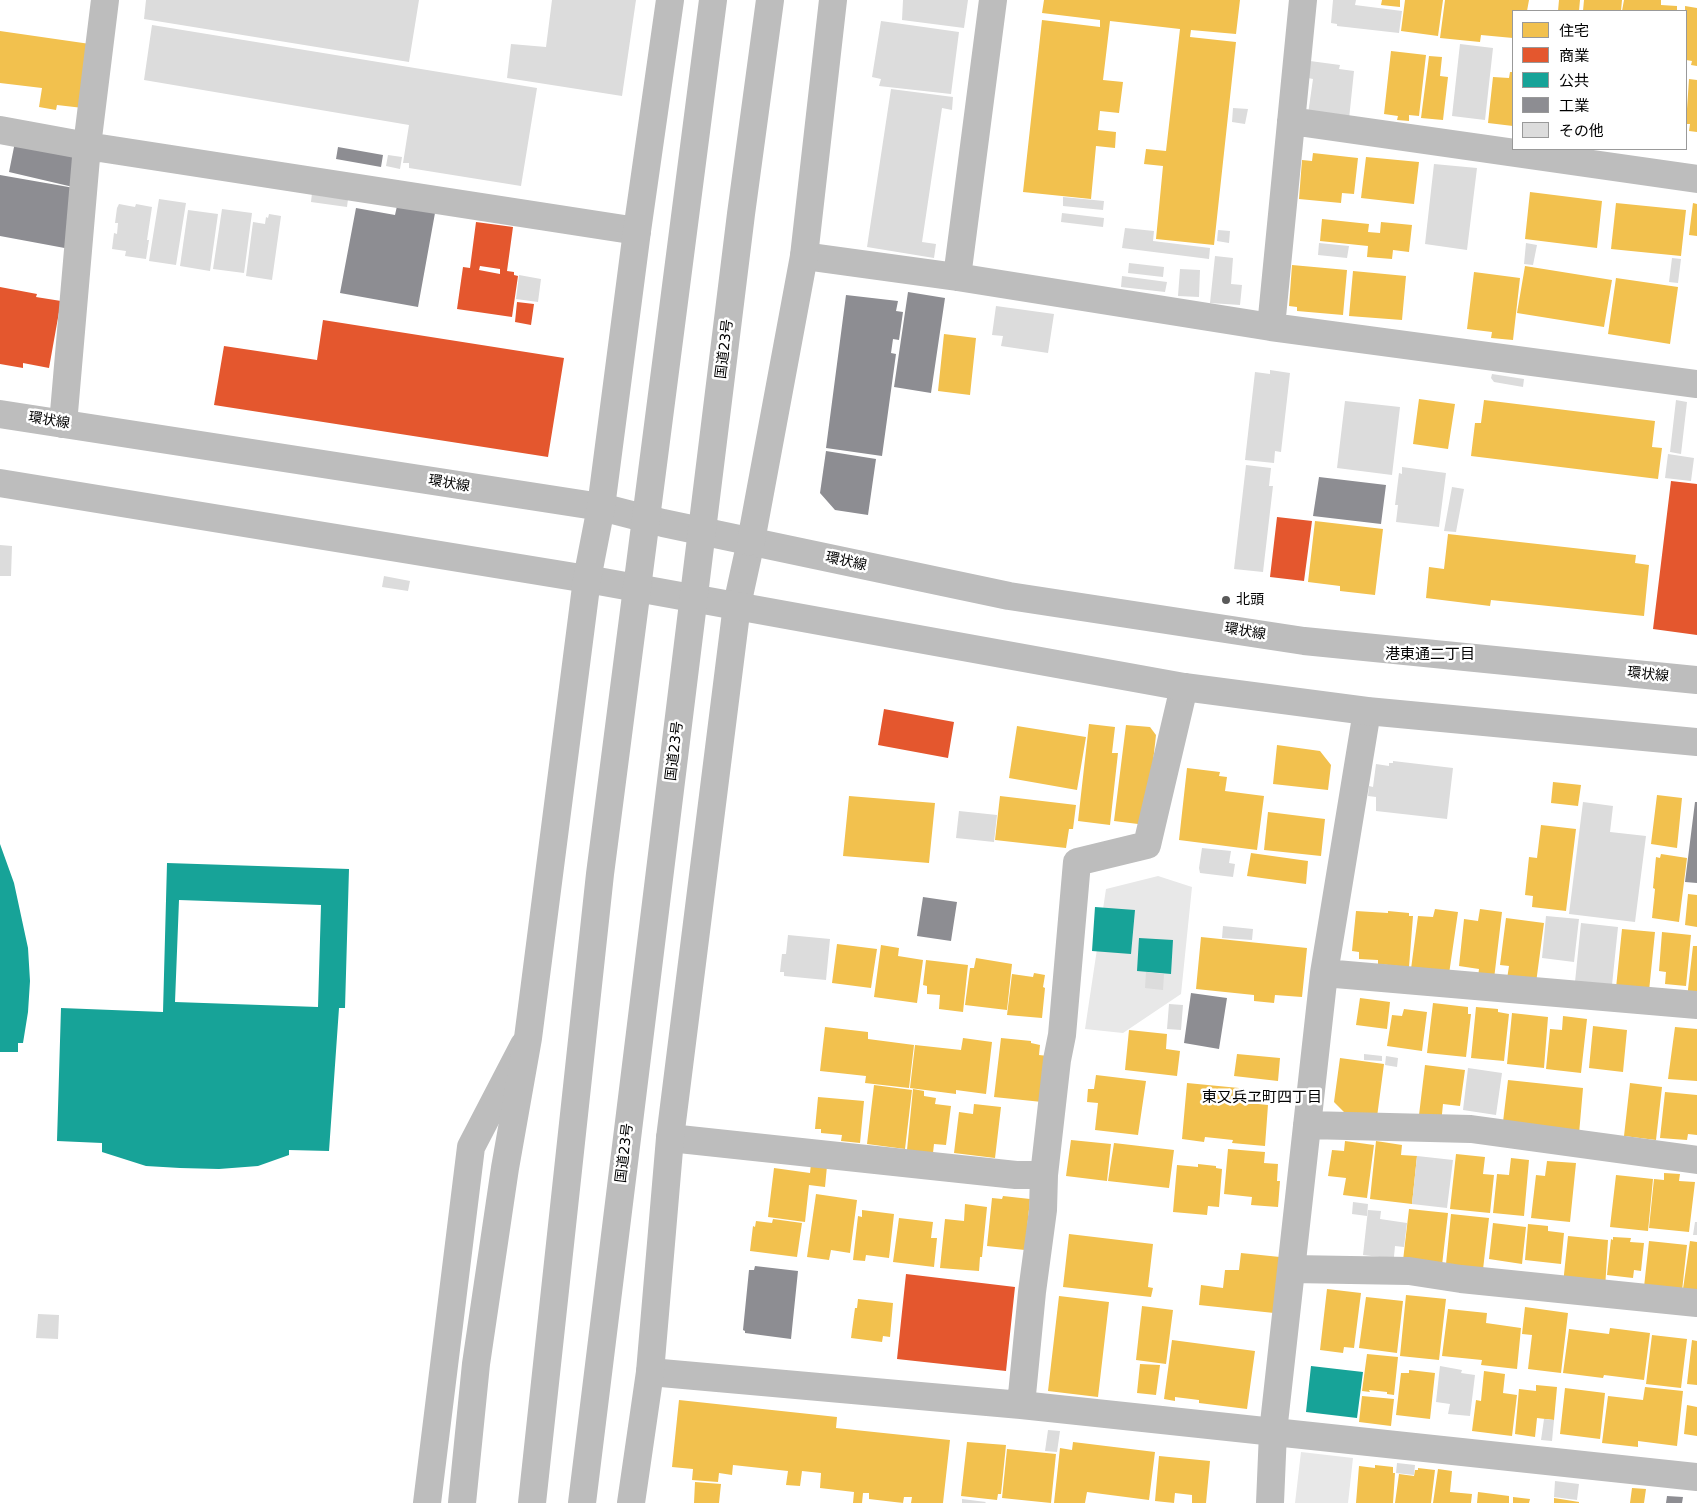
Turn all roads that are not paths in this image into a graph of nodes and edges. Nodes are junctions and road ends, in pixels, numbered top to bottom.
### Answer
1 (105, 0) edge
2 (670, 0) edge
3 (713, 0) edge
4 (770, 0) edge
5 (833, 0) edge
6 (993, 0) edge
7 (1303, 0) edge
8 (1291, 121) junction
9 (0, 130) edge
10 (88, 146) junction
11 (1697, 179) edge
12 (637, 231) junction
13 (804, 256) junction
14 (957, 277) junction
15 (1271, 327) junction
16 (1697, 384) edge
17 (0, 414) edge
18 (63, 424) junction
19 (0, 483) edge
20 (601, 507) junction
21 (750, 542) junction
22 (587, 579) junction
23 (737, 605) junction
24 (1697, 680) edge
25 (1184, 687) junction
26 (1367, 711) junction
27 (1697, 742) edge
28 (1324, 973) junction
29 (1697, 1005) edge
30 (528, 1038) junction
31 (1307, 1125) junction
32 (670, 1138) junction
33 (1697, 1160) edge
34 (1044, 1175) junction
35 (1292, 1269) junction
36 (1697, 1303) edge
37 (650, 1372) junction
38 (1021, 1405) junction
39 (1274, 1432) junction
40 (1697, 1478) edge
41 (427, 1503) edge
42 (462, 1503) edge
43 (532, 1503) edge
44 (582, 1503) edge
45 (631, 1503) edge
46 (1270, 1503) edge

1 - 10 main road
2 - 12 main road
3 - 43 main road
4 - 44 main road, 国道23号
5 - 13 main road
6 - 14 main road
7 - 8 main road
8 - 11 main road
8 - 15 main road
9 - 10 main road
10 - 12 main road
10 - 18 main road
12 - 20 main road
13 - 14 main road
13 - 21 main road
14 - 15 main road
15 - 16 main road
17 - 18 main road, 環状線
18 - 20 main road, 環状線
19 - 22 main road
20 - 21 main road, 環状線
20 - 22 main road
21 - 23 main road
21 - 24 main road, 環状線
22 - 23 main road
22 - 30 main road
23 - 25 main road
23 - 32 main road
25 - 26 main road
25 - 34 main road
26 - 27 main road
26 - 28 main road
28 - 29 main road
28 - 31 main road
30 - 41 main road
30 - 42 main road
31 - 33 main road
31 - 35 main road
32 - 34 main road
32 - 37 main road
34 - 38 main road
35 - 36 main road
35 - 39 main road
37 - 38 main road
37 - 45 main road
38 - 39 main road
39 - 40 main road
39 - 46 main road

